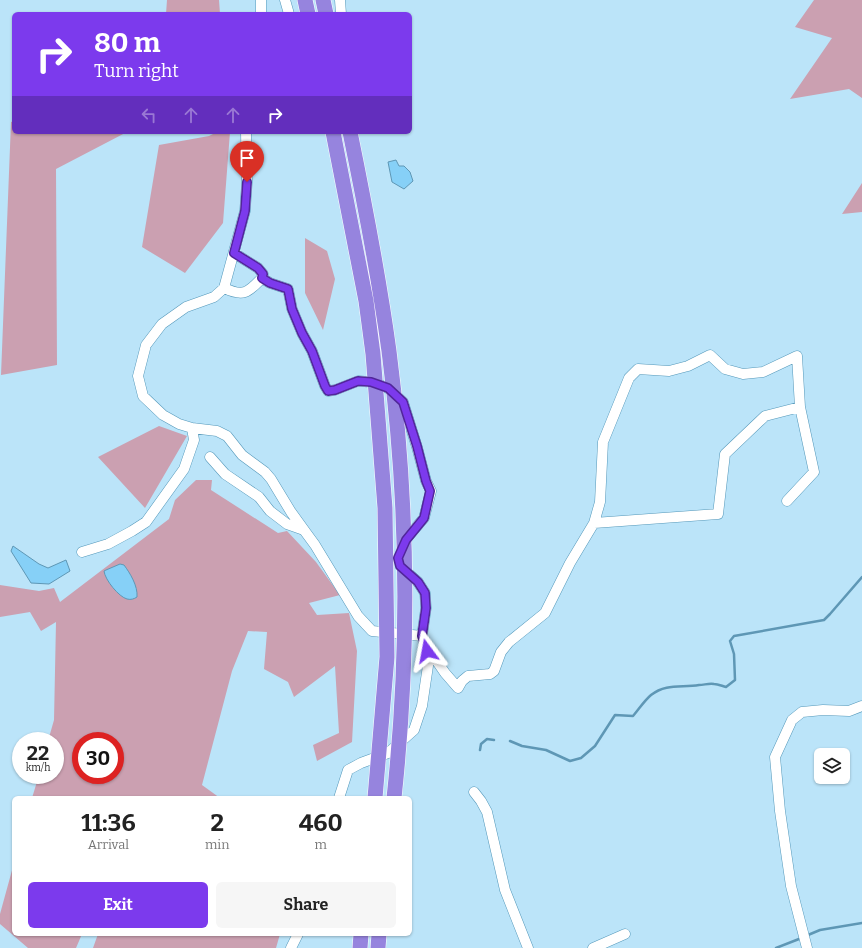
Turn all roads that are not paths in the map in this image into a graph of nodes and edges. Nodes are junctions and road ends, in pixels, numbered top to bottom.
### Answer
1 (261, 0) edge
2 (285, 0) edge
3 (305, 0) edge
4 (323, 0) edge
5 (340, 0) edge
6 (261, 12) edge
7 (288, 12) edge
8 (308, 12) edge
9 (326, 12) edge
10 (341, 12) edge
11 (246, 134) edge
12 (333, 134) edge
13 (350, 134) edge
14 (234, 253) junction
15 (262, 278) junction
16 (224, 288) junction
17 (800, 407) junction
18 (192, 428) junction
19 (210, 457) dead end
20 (787, 501) dead end
21 (594, 522) junction
22 (304, 530) junction
23 (82, 552) dead end
24 (422, 636) junction
25 (427, 651) junction
26 (862, 706) edge
27 (474, 792) dead end
28 (340, 796) edge
29 (375, 796) edge
30 (394, 796) edge
31 (625, 934) dead end
32 (297, 936) edge
33 (362, 936) edge
34 (379, 936) edge
35 (291, 948) edge
36 (360, 948) edge
37 (378, 948) edge
38 (528, 948) edge
39 (593, 948) edge
40 (807, 948) edge

1 - 6 street
2 - 7 street
3 - 8 highway
4 - 9 highway
5 - 10 street
11 - 14 street
12 - 29 highway, bridge
13 - 30 highway, bridge
14 - 15 street
14 - 16 street
15 - 16 street
15 - 24 street
16 - 18 street
17 - 20 street
17 - 21 street
17 - 21 street
18 - 22 street
18 - 23 street
19 - 22 street
21 - 25 street
22 - 24 street
24 - 25 street
25 - 28 street
26 - 40 street
27 - 38 street
31 - 39 street
32 - 35 street
33 - 36 highway
34 - 37 highway

